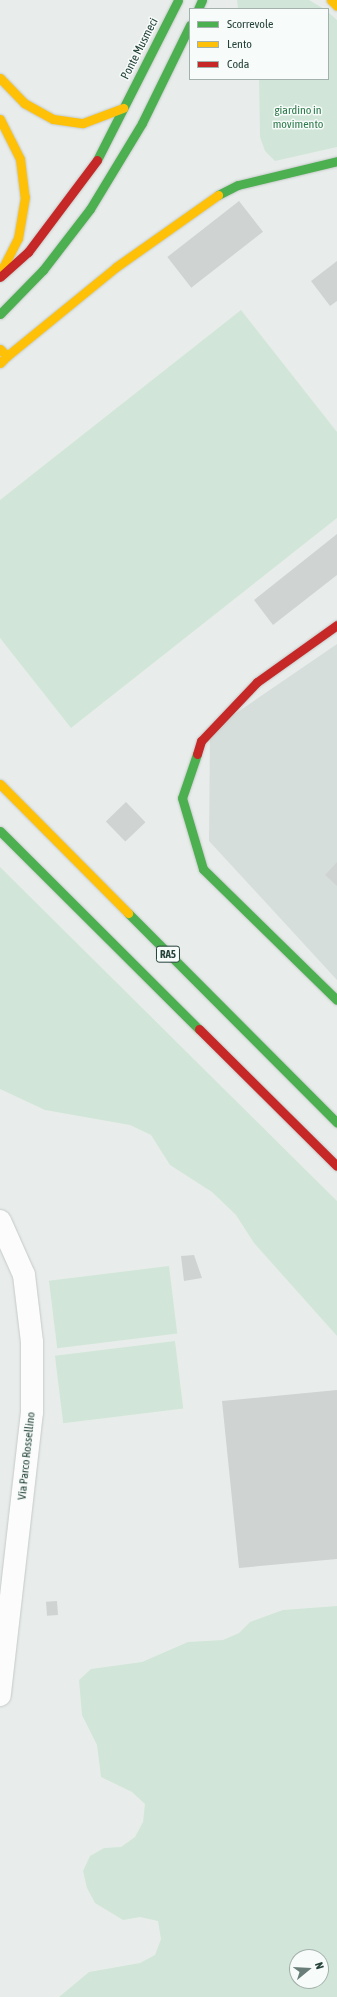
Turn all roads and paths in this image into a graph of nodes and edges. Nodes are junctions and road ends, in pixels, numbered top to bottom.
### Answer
1 (178, 0) edge
2 (331, 0) edge
3 (337, 6) edge
4 (189, 27) edge
5 (0, 78) edge
6 (123, 108) junction
7 (0, 119) edge
8 (336, 161) edge
9 (0, 273) edge
10 (0, 277) edge
11 (0, 314) edge
12 (0, 349) edge
13 (7, 356) junction
14 (0, 363) edge
15 (337, 624) edge
16 (0, 784) edge
17 (0, 831) edge
18 (337, 1000) edge
19 (337, 1123) edge
20 (337, 1166) edge
21 (0, 1221) edge
22 (0, 1695) edge

1 - 6 main road, Ponte Musmeci
2 - 3 main road
4 - 11 main road
5 - 6 main road
6 - 10 main road, Ponte Musmeci
7 - 9 main road
8 - 13 main road
12 - 13 main road
13 - 14 main road
15 - 18 main road
16 - 19 main road, RA5
17 - 20 main road, RA5
21 - 22 street, Via Parco Rossellino

